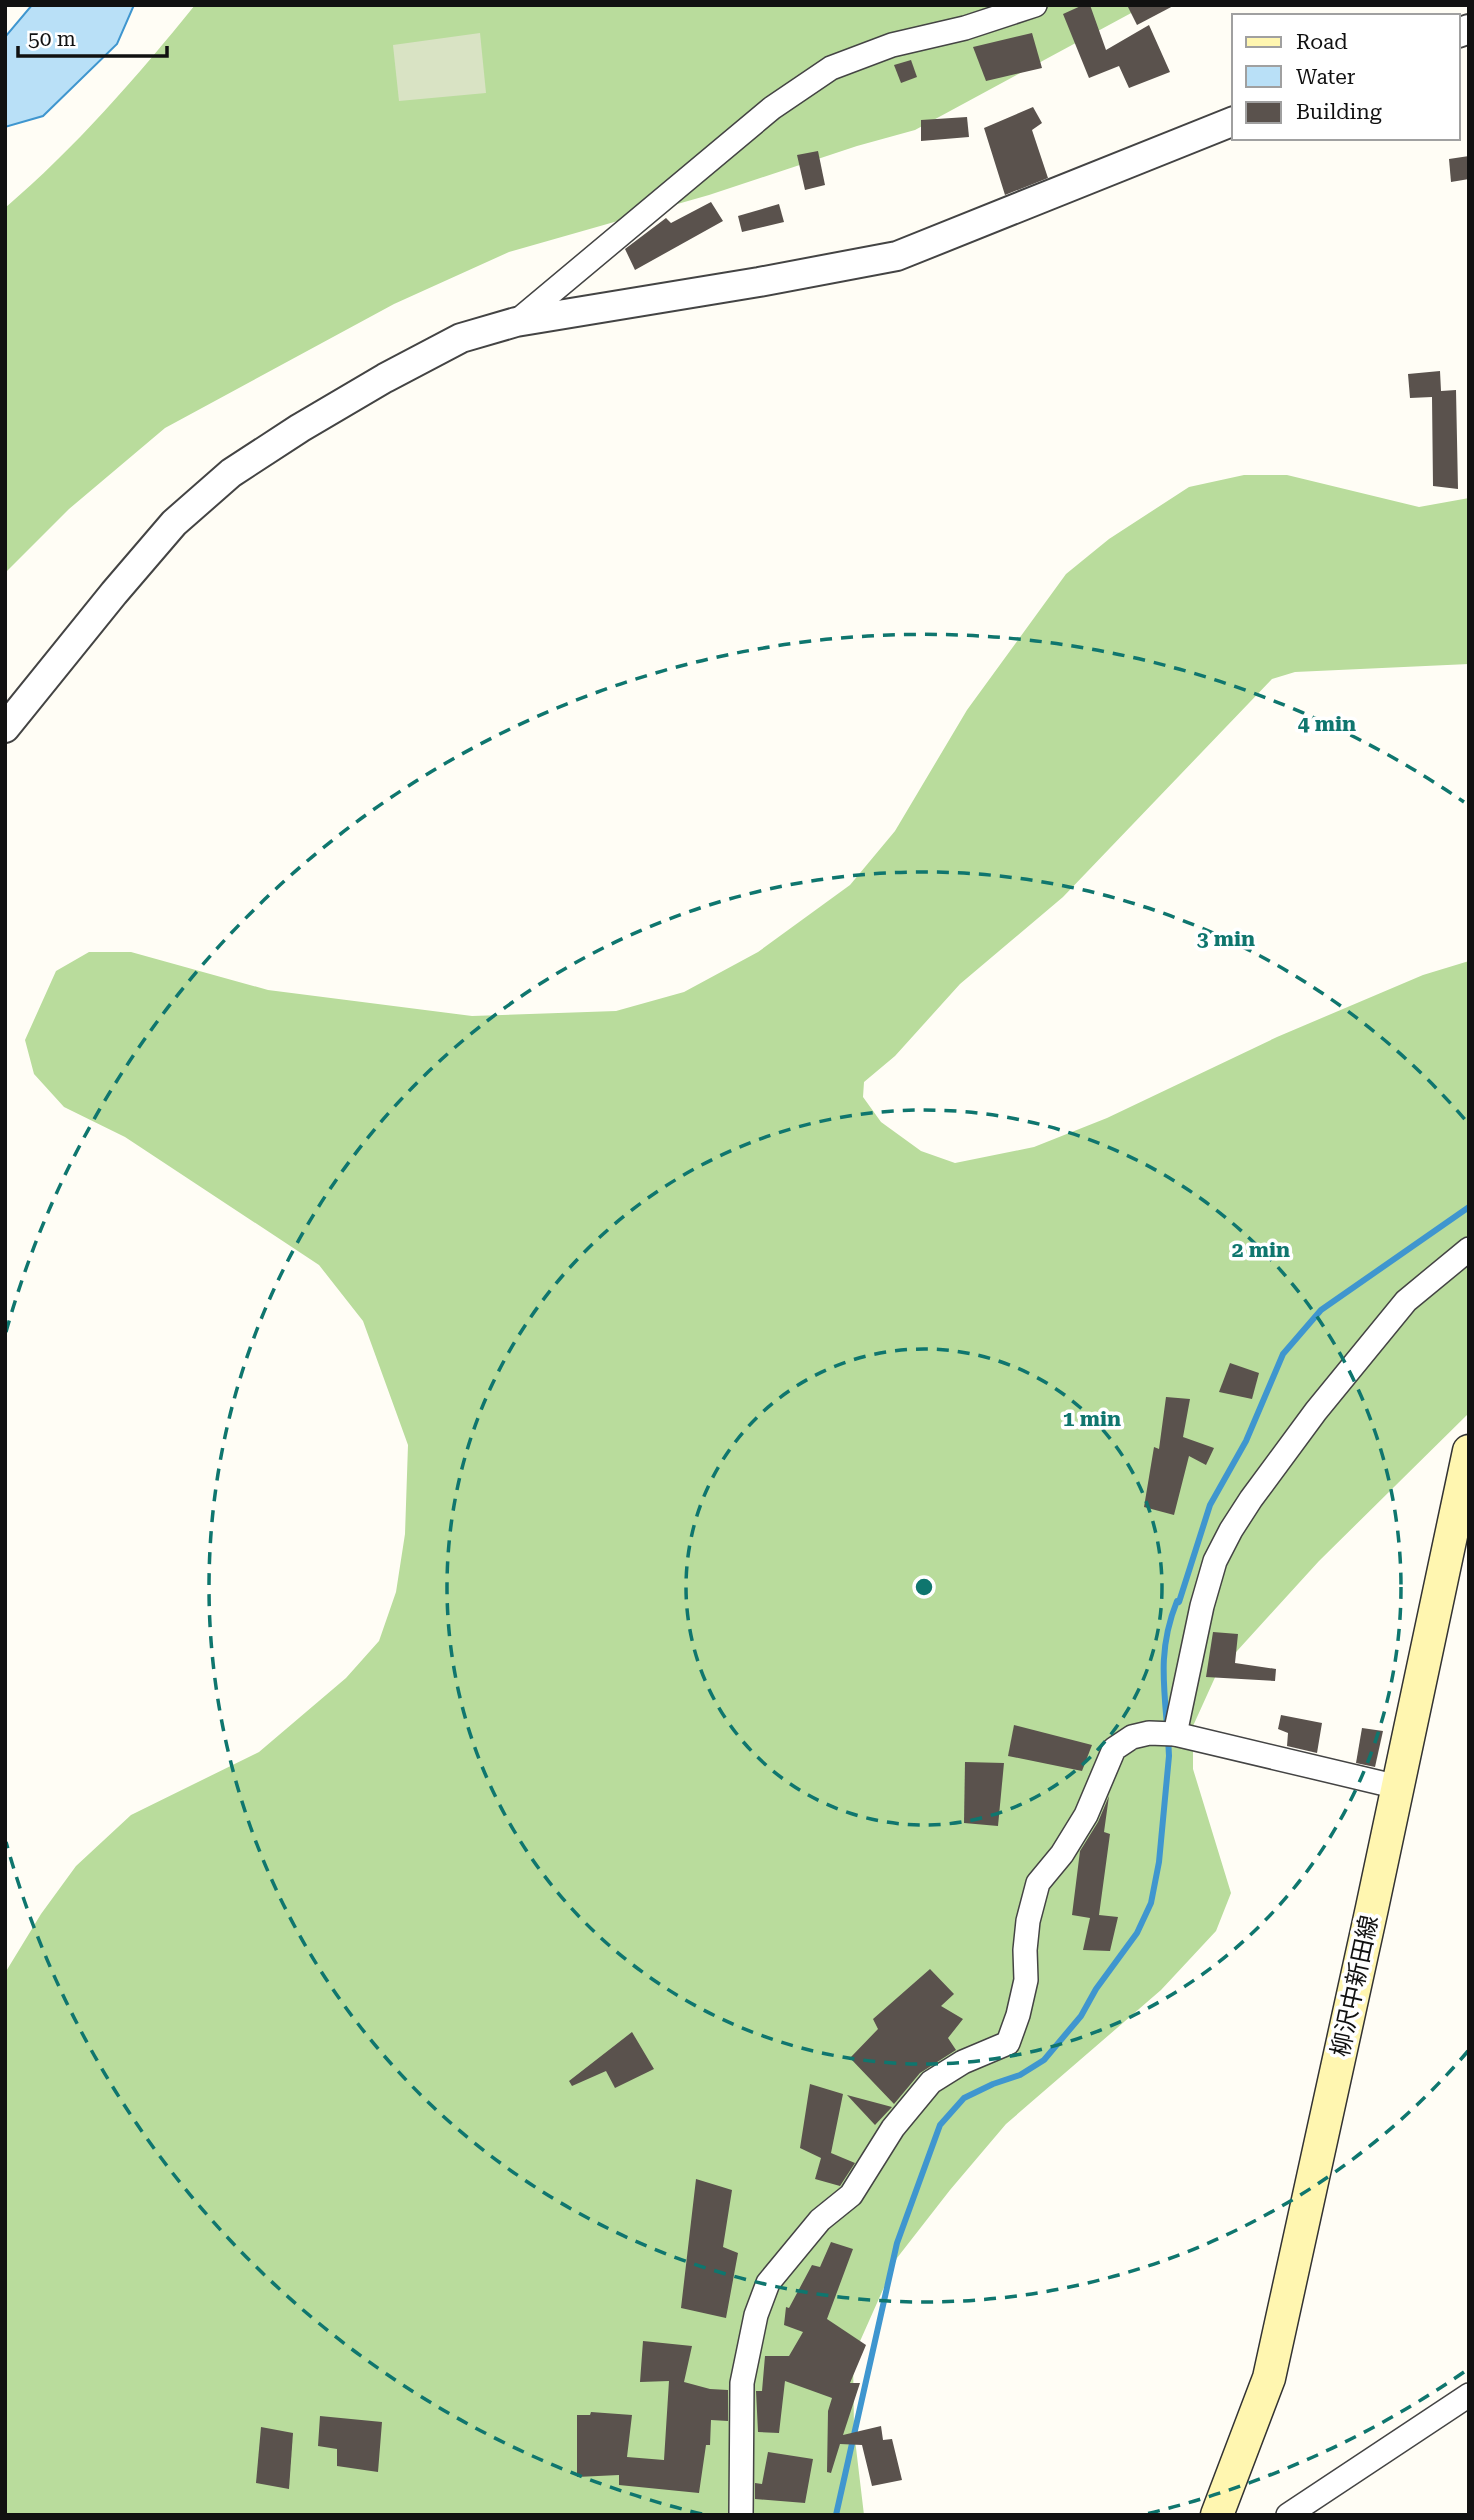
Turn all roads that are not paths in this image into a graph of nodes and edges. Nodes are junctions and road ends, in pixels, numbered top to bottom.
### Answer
1 (1035, 5) edge
2 (1232, 122) edge
3 (516, 322) junction
4 (5, 728) edge
5 (1469, 1249) edge
6 (1469, 1451) edge
7 (1175, 1734) junction
8 (1398, 1787) junction
9 (1469, 2395) edge
10 (741, 2515) edge
11 (1217, 2515) edge
12 (1288, 2515) edge

1 - 3 street
2 - 3 street
3 - 4 street
5 - 7 street
6 - 8 main road, 柳沢中新田線
7 - 8 street
7 - 10 street
8 - 11 main road, 柳沢中新田線
9 - 12 street

